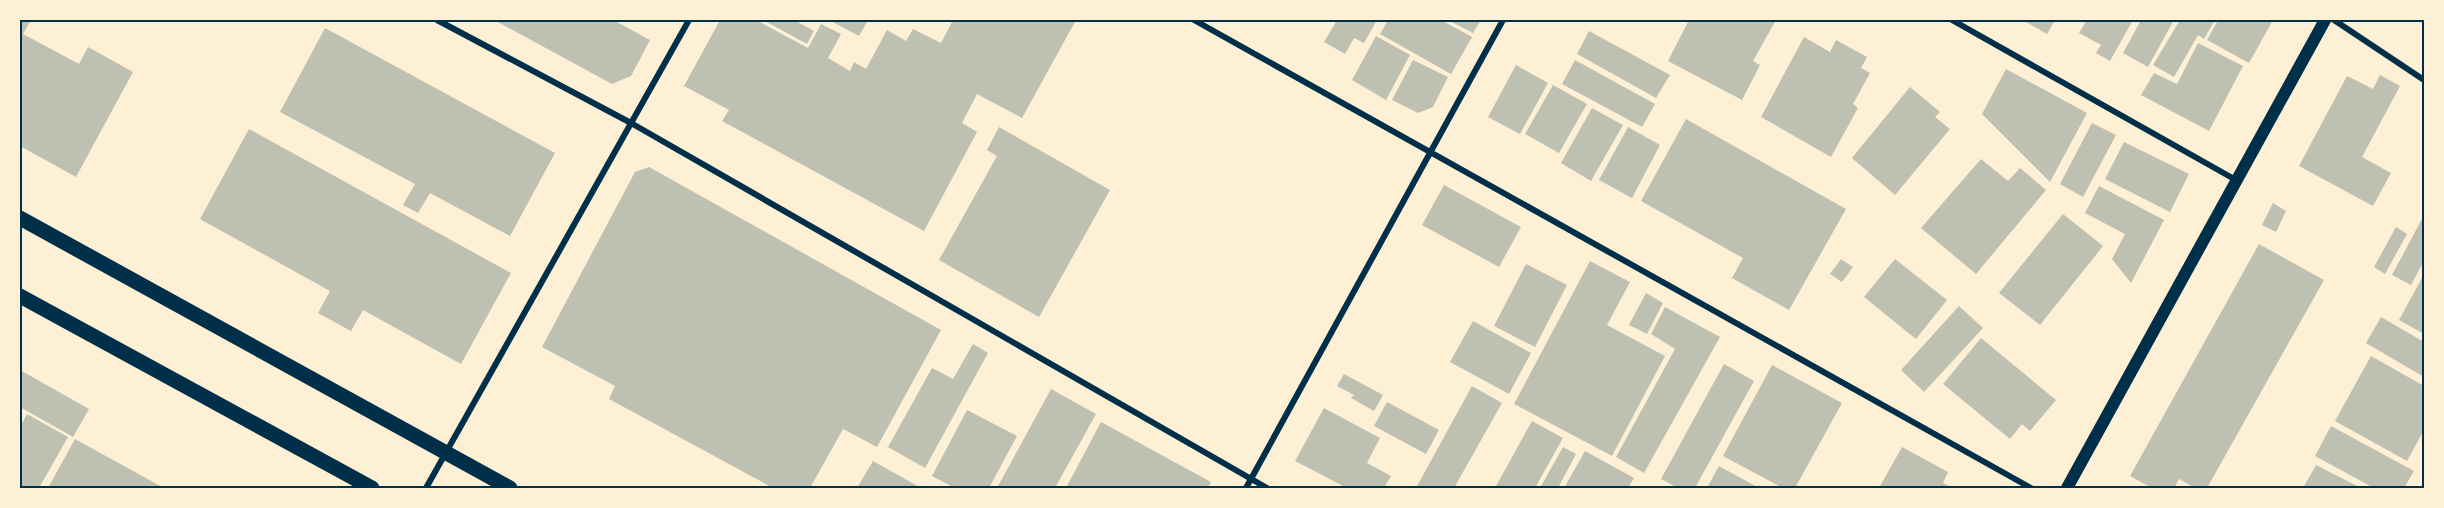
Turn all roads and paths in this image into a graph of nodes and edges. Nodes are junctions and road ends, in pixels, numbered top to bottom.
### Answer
1 (437, 20) edge
2 (689, 20) edge
3 (1194, 20) edge
4 (1503, 20) edge
5 (1952, 20) edge
6 (2325, 20) edge
7 (2334, 20) edge
8 (2424, 80) edge
9 (631, 123) junction
10 (1429, 152) junction
11 (2236, 180) junction
12 (20, 218) edge
13 (20, 296) edge
14 (445, 454) junction
15 (1251, 480) junction
16 (372, 489) edge
17 (426, 489) edge
18 (510, 489) edge
19 (1246, 489) edge
20 (1267, 489) edge
21 (2031, 489) edge
22 (2067, 489) edge

1 - 9 street
2 - 9 street
3 - 10 street
4 - 10 street
5 - 11 street
6 - 11 main road
7 - 8 street
9 - 14 street
9 - 15 street
10 - 15 street
10 - 21 street
11 - 22 main road
12 - 14 main road
13 - 16 main road
14 - 17 street
14 - 18 main road
15 - 19 street
15 - 20 street

